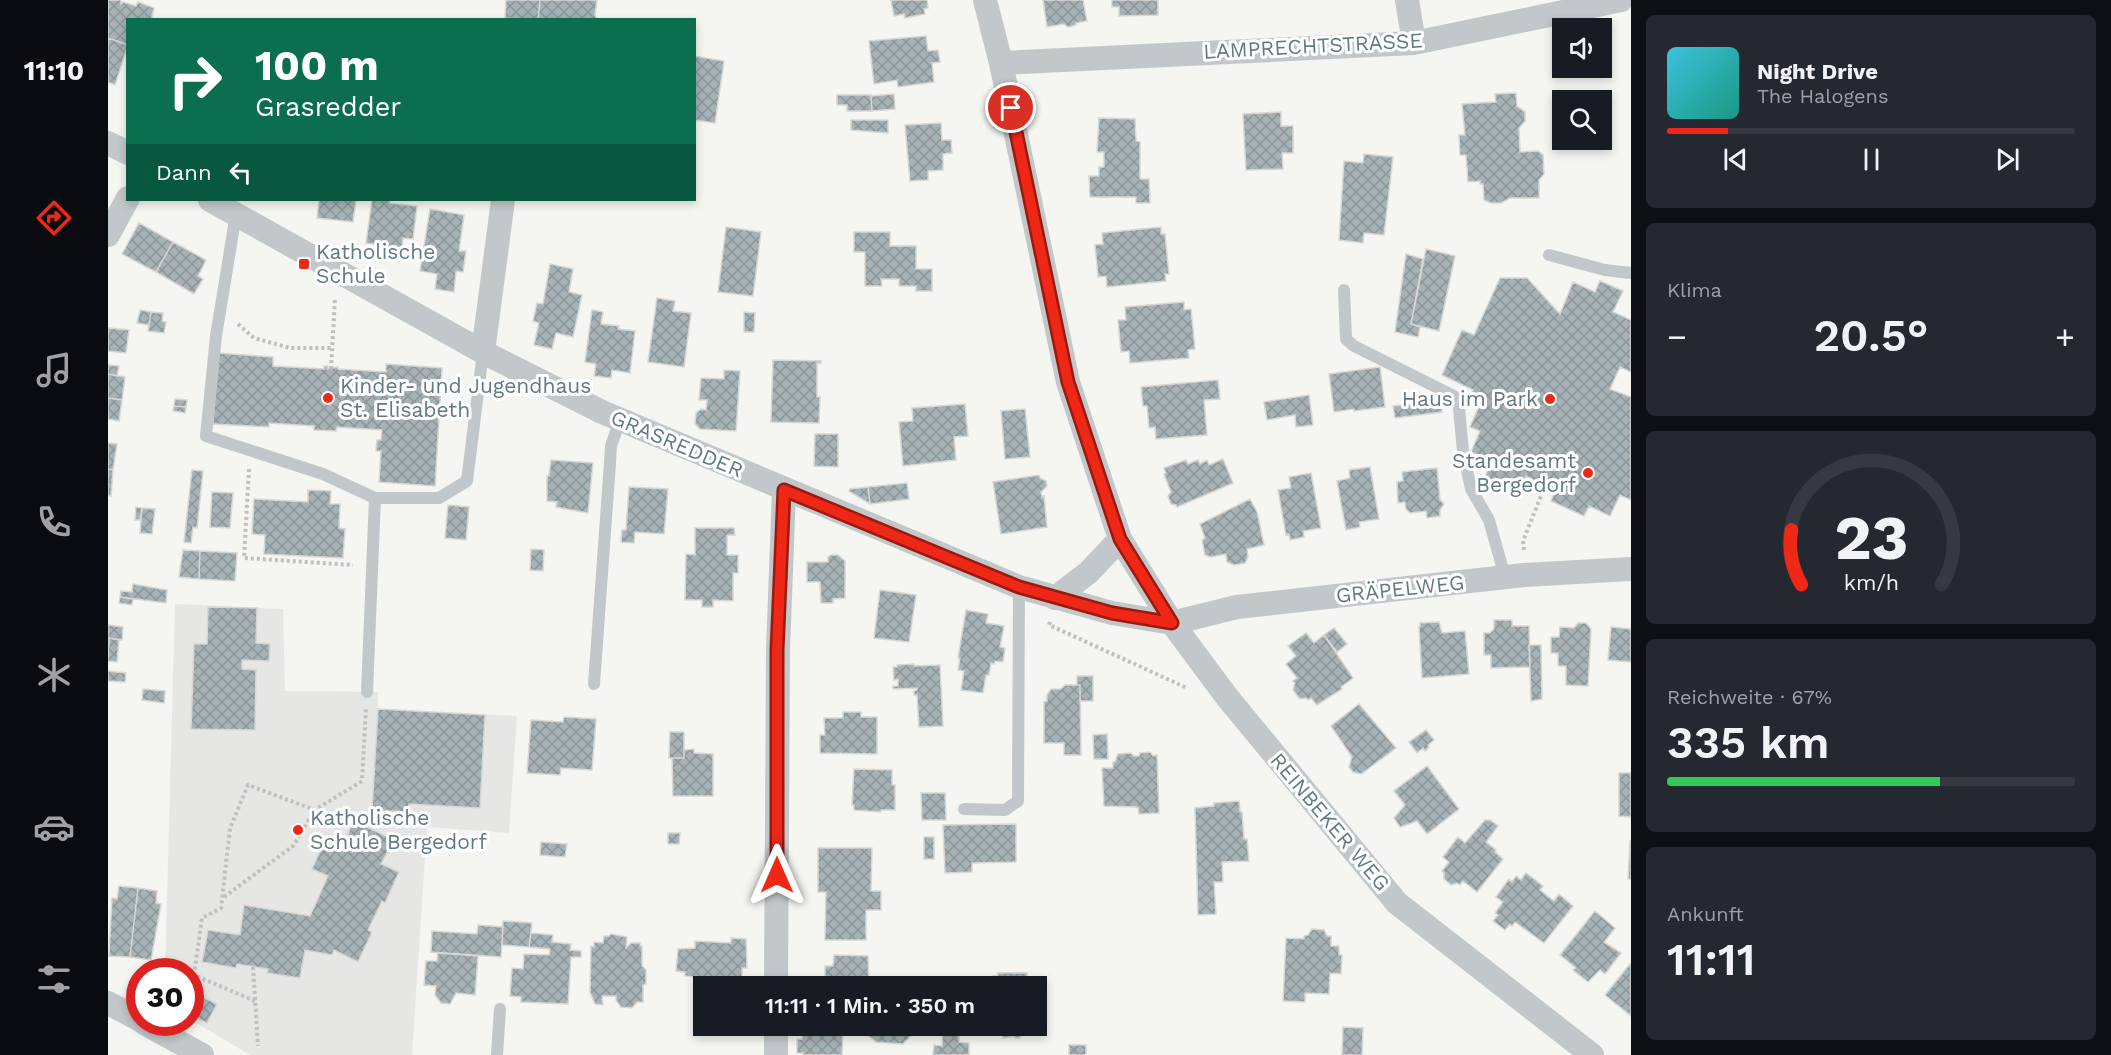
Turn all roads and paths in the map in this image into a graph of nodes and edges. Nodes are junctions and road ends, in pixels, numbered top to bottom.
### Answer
1 (985, 0) edge
2 (1407, 0) edge
3 (1621, 0) edge
4 (1414, 43) junction
5 (1001, 63) junction
6 (108, 143) edge
7 (126, 152) edge
8 (126, 201) edge
9 (212, 201) edge
10 (503, 201) edge
11 (236, 214) junction
12 (108, 235) edge
13 (1549, 255) dead end
14 (337, 270) junction
15 (1631, 273) edge
16 (1344, 290) dead end
17 (220, 308) junction
18 (332, 348) junction
19 (483, 352) junction
20 (331, 369) dead end
21 (620, 420) junction
22 (249, 451) junction
23 (1545, 486) dead end
24 (784, 490) junction
25 (375, 498) junction
26 (1120, 539) junction
27 (372, 566) junction
28 (1631, 569) edge
29 (1514, 576) junction
30 (1019, 587) junction
31 (1055, 598) junction
32 (1172, 623) junction
33 (594, 684) dead end
34 (367, 692) joint
35 (1197, 692) dead end
36 (964, 809) dead end
37 (315, 810) junction
38 (224, 897) junction
39 (253, 967) dead end
40 (776, 976) edge
41 (255, 1001) junction
42 (108, 1003) edge
43 (500, 1009) dead end
44 (126, 1013) edge
45 (168, 1036) edge
46 (776, 1036) edge
47 (258, 1046) dead end
48 (202, 1055) edge
49 (497, 1055) edge
50 (776, 1055) edge
51 (1592, 1055) edge

1 - 5 street, REINBEKER WEG
2 - 4 street
3 - 4 street, LAMPRECHTSTRASSE
4 - 5 street, LAMPRECHTSTRASSE
5 - 26 street, REINBEKER WEG
6 - 7 street
8 - 12 street
9 - 11 street, GRASREDDER
10 - 19 street
11 - 14 street, GRASREDDER
11 - 17 lane
13 - 15 lane
14 - 18 path
14 - 19 street, GRASREDDER
16 - 29 lane
17 - 18 path
17 - 22 lane
18 - 20 path
19 - 21 street, GRASREDDER
19 - 25 lane
21 - 24 street, GRASREDDER
21 - 33 lane
22 - 25 lane
22 - 27 path
23 - 29 path
24 - 30 street, GRASREDDER
24 - 40 street
25 - 27 lane
26 - 31 street
26 - 32 street, REINBEKER WEG
27 - 34 lane
28 - 29 street, GRÄPELWEG
29 - 32 street, GRÄPELWEG
30 - 31 street, GRASREDDER
30 - 36 lane
31 - 32 street, GRASREDDER
31 - 35 path
32 - 51 street, REINBEKER WEG
34 - 37 path
37 - 38 path
37 - 38 path
38 - 41 path
39 - 41 path
41 - 47 path
42 - 44 street
43 - 49 lane
45 - 48 street
46 - 50 street

